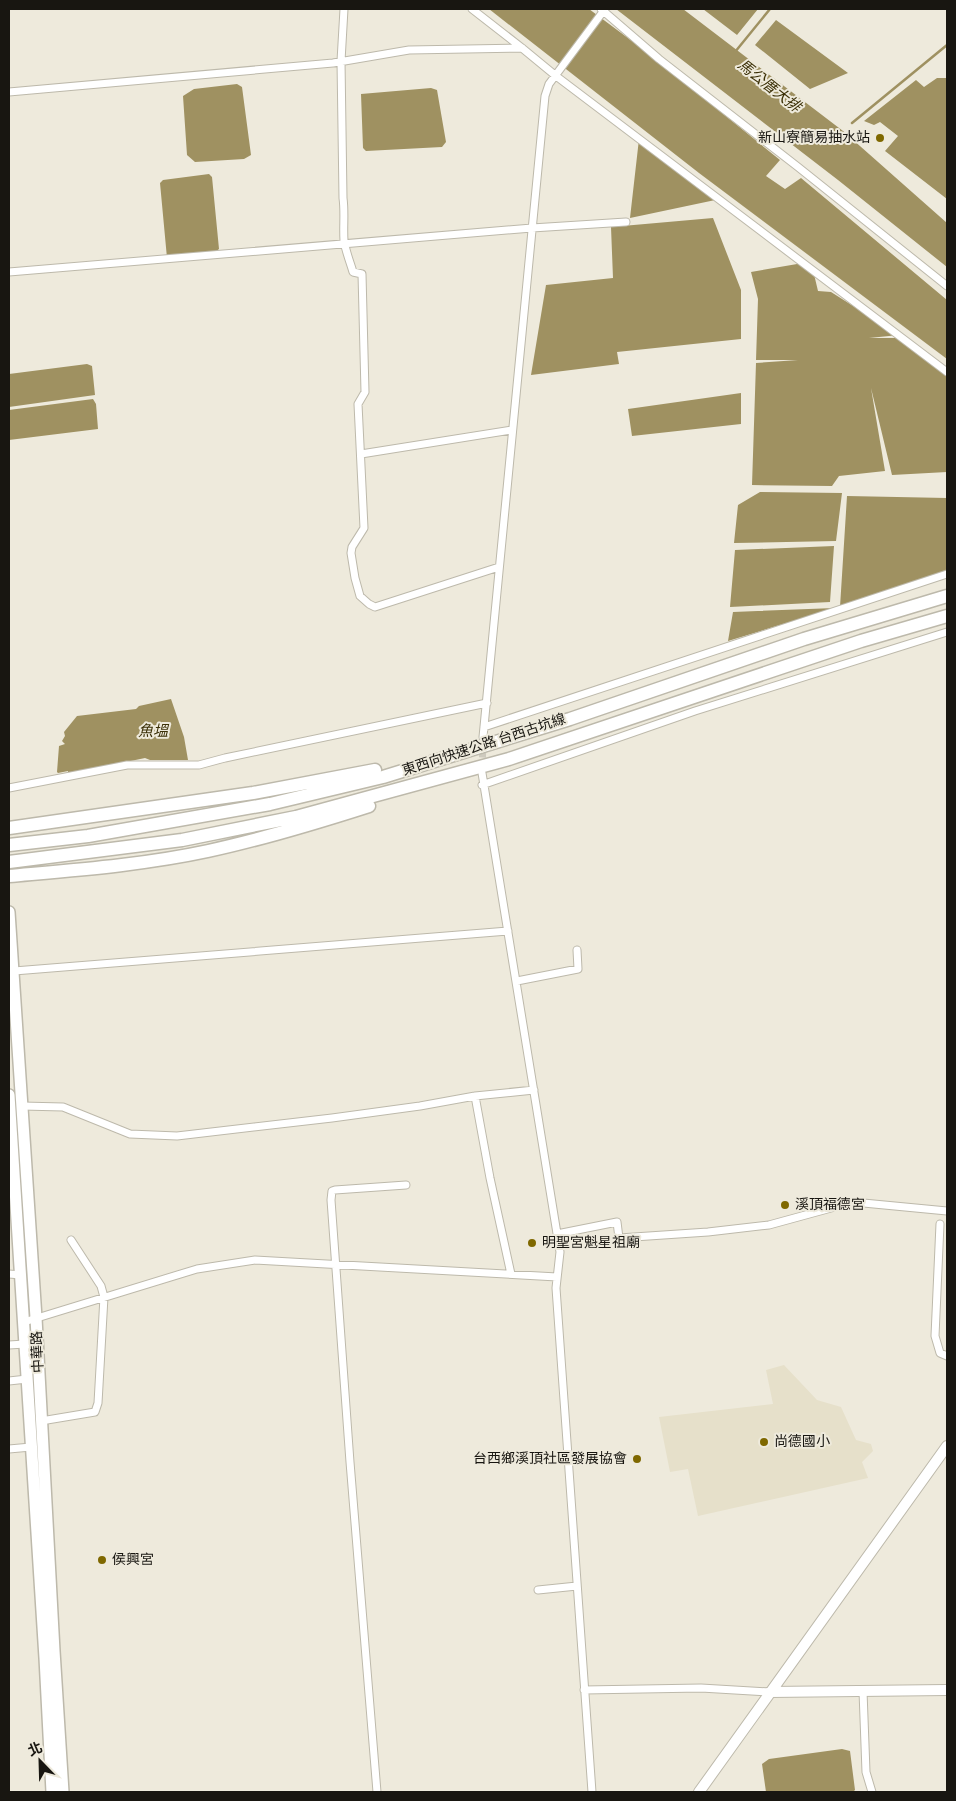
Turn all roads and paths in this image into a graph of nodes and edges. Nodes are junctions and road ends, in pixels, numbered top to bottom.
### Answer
1 (344, 9) edge
2 (472, 9) edge
3 (603, 9) edge
4 (522, 48) junction
5 (341, 61) junction
6 (556, 76) junction
7 (9, 92) edge
8 (626, 222) dead end
9 (532, 228) junction
10 (345, 244) junction
11 (9, 272) edge
12 (947, 286) edge
13 (947, 372) edge
14 (512, 430) junction
15 (361, 454) junction
16 (499, 567) junction
17 (947, 574) edge
18 (947, 596) edge
19 (947, 616) edge
20 (947, 632) edge
21 (487, 703) junction
22 (484, 727) junction
23 (483, 737) tunnel mouth
24 (499, 741) junction
25 (508, 759) junction
26 (482, 774) tunnel mouth
27 (482, 784) junction
28 (9, 788) edge
29 (9, 828) edge
30 (9, 845) edge
31 (9, 862) edge
32 (9, 876) edge
33 (9, 912) edge
34 (508, 931) junction
35 (576, 950) dead end
36 (14, 970) junction
37 (517, 981) junction
38 (534, 1090) junction
39 (9, 1095) edge
40 (475, 1096) junction
41 (22, 1106) junction
42 (11, 1153) edge
43 (406, 1185) dead end
44 (947, 1211) edge
45 (940, 1224) dead end
46 (557, 1234) junction
47 (71, 1240) dead end
48 (336, 1265) junction
49 (9, 1274) edge
50 (511, 1274) junction
51 (21, 1275) junction
52 (557, 1276) junction
53 (104, 1297) junction
54 (36, 1318) junction
55 (24, 1322) junction
56 (25, 1344) junction
57 (9, 1345) edge
58 (947, 1356) edge
59 (27, 1379) junction
60 (9, 1381) edge
61 (41, 1421) junction
62 (947, 1446) edge
63 (31, 1447) junction
64 (9, 1449) edge
65 (576, 1586) junction
66 (538, 1590) dead end
67 (584, 1690) junction
68 (947, 1690) edge
69 (863, 1691) junction
70 (770, 1692) junction
71 (52, 1792) edge
72 (63, 1792) edge
73 (377, 1792) edge
74 (592, 1792) edge
75 (700, 1792) edge
76 (872, 1792) edge

1 - 5 street
2 - 4 street
3 - 6 street
3 - 12 street
4 - 5 street
4 - 6 street
5 - 7 street
5 - 10 street
6 - 9 street
6 - 13 street
8 - 9 street
9 - 10 street
9 - 14 street
10 - 11 street
10 - 15 street
14 - 15 street
14 - 16 street
15 - 16 street
16 - 21 street
17 - 22 street
18 - 24 highway, 東西向快速公路 台西古坑線
19 - 25 highway, 東西向快速公路 台西古坑線
20 - 27 street
21 - 22 street
21 - 28 street
22 - 23 street
24 - 29 highway
24 - 30 highway, 東西向快速公路 台西古坑線
25 - 31 highway, 東西向快速公路 台西古坑線
25 - 32 highway
26 - 27 street
27 - 34 street
33 - 36 main road, 中華路
34 - 36 street
34 - 37 street
35 - 37 street
36 - 41 main road, 中華路
37 - 38 street
38 - 40 street
38 - 46 street
39 - 42 main road, 中華路
40 - 41 street
40 - 50 street
41 - 54 main road, 中華路
42 - 51 main road, 中華路
43 - 48 street
44 - 46 street
45 - 58 street
46 - 52 street
47 - 53 street
48 - 50 street
48 - 53 street
48 - 73 street
49 - 51 street
50 - 52 street
51 - 55 main road, 中華路
52 - 65 street
53 - 54 street
53 - 61 street
54 - 55 street
54 - 61 main road, 中華路
55 - 56 main road, 中華路
56 - 57 street
56 - 59 main road, 中華路
59 - 60 street
59 - 63 main road, 中華路
61 - 72 main road, 中華路
62 - 70 street
63 - 64 street
63 - 71 main road, 中華路
65 - 66 street
65 - 67 street
67 - 70 street
67 - 74 street
68 - 69 street
69 - 70 street
69 - 76 street
70 - 75 street

